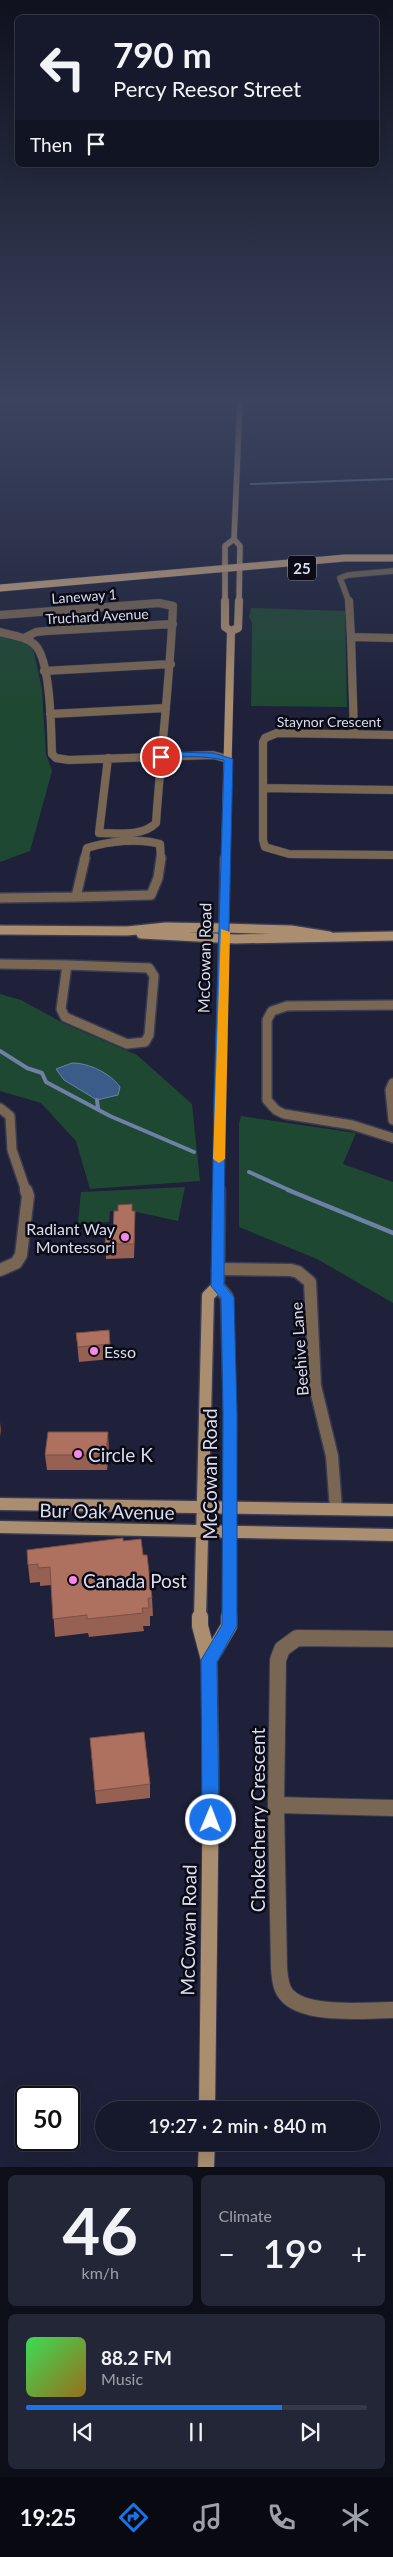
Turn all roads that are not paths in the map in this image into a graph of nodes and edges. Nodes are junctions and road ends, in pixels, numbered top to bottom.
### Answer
1 (236, 502) edge
2 (234, 539) junction
3 (393, 558) edge
4 (240, 570) junction
5 (224, 571) junction
6 (393, 571) edge
7 (2, 589) edge
8 (0, 615) edge
9 (172, 624) junction
10 (231, 631) junction
11 (0, 632) edge
12 (351, 637) junction
13 (24, 638) junction
14 (393, 638) edge
15 (171, 664) junction
16 (44, 670) junction
17 (166, 708) junction
18 (50, 714) junction
19 (354, 734) junction
20 (393, 735) edge
21 (161, 757) junction
22 (108, 758) junction
23 (228, 759) junction
24 (264, 788) junction
25 (393, 790) edge
26 (393, 855) edge
27 (76, 897) junction
28 (0, 898) edge
29 (224, 928) junction
30 (0, 930) edge
31 (127, 931) junction
32 (329, 936) junction
33 (393, 936) edge
34 (225, 939) junction
35 (0, 964) edge
36 (67, 965) junction
37 (393, 1005) edge
38 (393, 1083) edge
39 (0, 1108) edge
40 (393, 1120) edge
41 (393, 1138) edge
42 (218, 1268) junction
43 (0, 1270) edge
44 (218, 1286) junction
45 (0, 1504) edge
46 (203, 1507) junction
47 (230, 1507) junction
48 (336, 1509) junction
49 (393, 1510) edge
50 (0, 1527) edge
51 (202, 1532) junction
52 (230, 1532) junction
53 (393, 1535) edge
54 (393, 1639) edge
55 (209, 1660) junction
56 (276, 1805) junction
57 (393, 1808) edge
58 (393, 2010) edge
59 (207, 2101) edge
60 (207, 2151) edge
61 (206, 2167) edge

1 - 2 main road, McCowan Road
2 - 4 main road, McCowan Road
2 - 5 main road, McCowan Road
3 - 4 main road, 25
4 - 5 main road, 25
4 - 10 main road, McCowan Road
5 - 7 main road, 25
5 - 10 main road, McCowan Road
6 - 12 street
8 - 9 street, Laneway 1
9 - 13 street, Truchard Avenue
9 - 15 street
10 - 23 main road, McCowan Road
11 - 13 street
12 - 14 street
12 - 19 street
13 - 16 street
15 - 16 street
15 - 17 street
16 - 18 street
17 - 18 street
17 - 21 street
18 - 22 street
19 - 20 street, Staynor Crescent
19 - 24 street, Staynor Crescent
21 - 22 street
21 - 22 street
21 - 23 street
23 - 29 main road, McCowan Road
24 - 25 street
24 - 26 street, Staynor Crescent
27 - 27 street
27 - 28 street
29 - 31 main road
29 - 32 main road
29 - 34 main road, McCowan Road
30 - 31 main road
31 - 34 main road
32 - 33 main road
32 - 34 main road
34 - 42 main road, McCowan Road
35 - 36 street
36 - 36 street
37 - 41 street
38 - 40 street
39 - 43 street
42 - 44 main road, McCowan Road
42 - 48 street, Beehive Lane
44 - 46 main road, McCowan Road
44 - 47 main road, McCowan Road
45 - 46 main road, Bur Oak Avenue
46 - 47 main road, Bur Oak Avenue
46 - 51 main road, McCowan Road
47 - 48 main road, Bur Oak Avenue
47 - 52 main road, McCowan Road
48 - 49 main road, Bur Oak Avenue
50 - 51 main road, Bur Oak Avenue
51 - 52 main road, Bur Oak Avenue
51 - 55 main road, McCowan Road
52 - 53 main road, Bur Oak Avenue
52 - 55 main road, McCowan Road
54 - 56 street, Chokecherry Crescent
55 - 59 main road, McCowan Road
56 - 57 street
56 - 58 street, Chokecherry Crescent
60 - 61 main road

